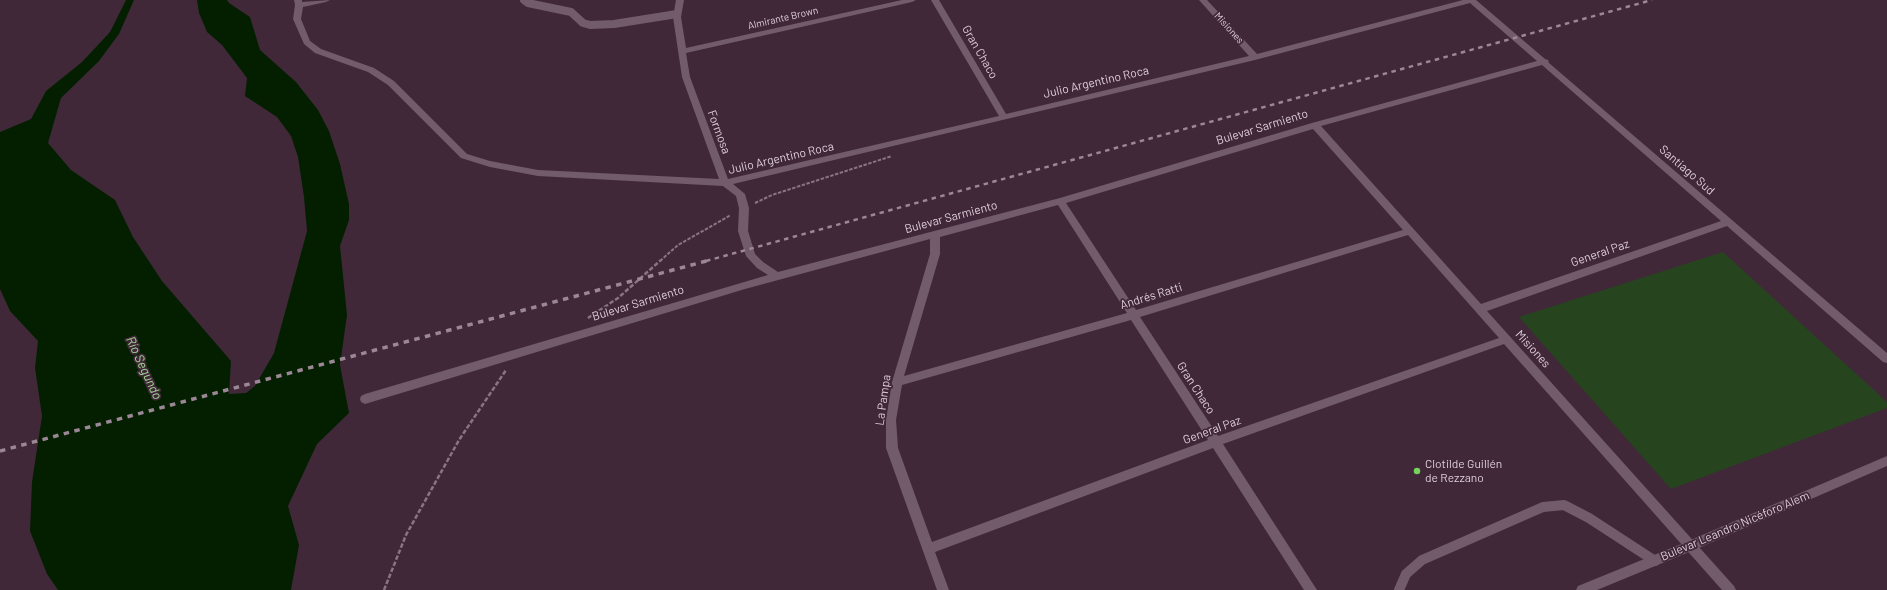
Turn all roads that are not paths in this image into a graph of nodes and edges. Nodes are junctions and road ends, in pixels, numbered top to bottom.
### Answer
1 (324, 0) edge
2 (524, 0) edge
3 (680, 0) edge
4 (912, 0) edge
5 (935, 0) edge
6 (1203, 0) edge
7 (1472, 0) edge
8 (299, 3) edge
9 (677, 14) junction
10 (682, 51) junction
11 (1255, 56) junction
12 (1545, 62) junction
13 (1003, 116) junction
14 (1316, 125) junction
15 (725, 182) junction
16 (1060, 201) junction
17 (1729, 222) junction
18 (1410, 231) junction
19 (935, 234) junction
20 (776, 276) junction
21 (1480, 309) junction
22 (1134, 315) junction
23 (1507, 339) junction
24 (1887, 359) edge
25 (897, 382) junction
26 (364, 399) dead end
27 (1215, 442) junction
28 (1887, 461) edge
29 (1690, 546) junction
30 (928, 549) junction
31 (1655, 560) junction
32 (943, 590) edge
33 (1310, 590) edge
34 (1399, 590) edge
35 (1582, 590) edge
36 (1730, 590) edge

1 - 8 street
2 - 9 lane
3 - 9 street, Formosa
4 - 10 street, Almirante Brown
5 - 13 street, Gran Chaco
6 - 11 street, Misiones
7 - 11 street, Julio Argentino Roca
7 - 12 street, Santiago Sud
8 - 15 street, Julio Argentino Roca
9 - 10 street, Formosa
10 - 15 street, Formosa
11 - 13 street, Julio Argentino Roca
12 - 14 street, Bulevar Sarmiento
12 - 17 street, Santiago Sud
13 - 15 street, Julio Argentino Roca
14 - 16 street, Bulevar Sarmiento
14 - 18 street, Misiones
15 - 20 street, Formosa
16 - 19 street, Bulevar Sarmiento
16 - 22 street, Gran Chaco
17 - 21 street, General Paz
17 - 24 street, Santiago Sud
18 - 21 street, Misiones
18 - 22 street, Andrés Ratti
19 - 20 street, Bulevar Sarmiento
19 - 25 street, La Pampa
20 - 26 street, Bulevar Sarmiento
21 - 23 street, Misiones
22 - 25 street, Andrés Ratti
22 - 27 street, Gran Chaco
23 - 27 street, General Paz
23 - 29 street, Misiones
25 - 30 street, La Pampa
27 - 30 street, General Paz
27 - 33 street, Gran Chaco
28 - 29 street, Bulevar Leandro Nicéforo Alem
29 - 31 street, Bulevar Leandro Nicéforo Alem
29 - 36 street, Misiones
30 - 32 street, La Pampa
31 - 34 lane
31 - 35 street, Bulevar Leandro Nicéforo Alem

